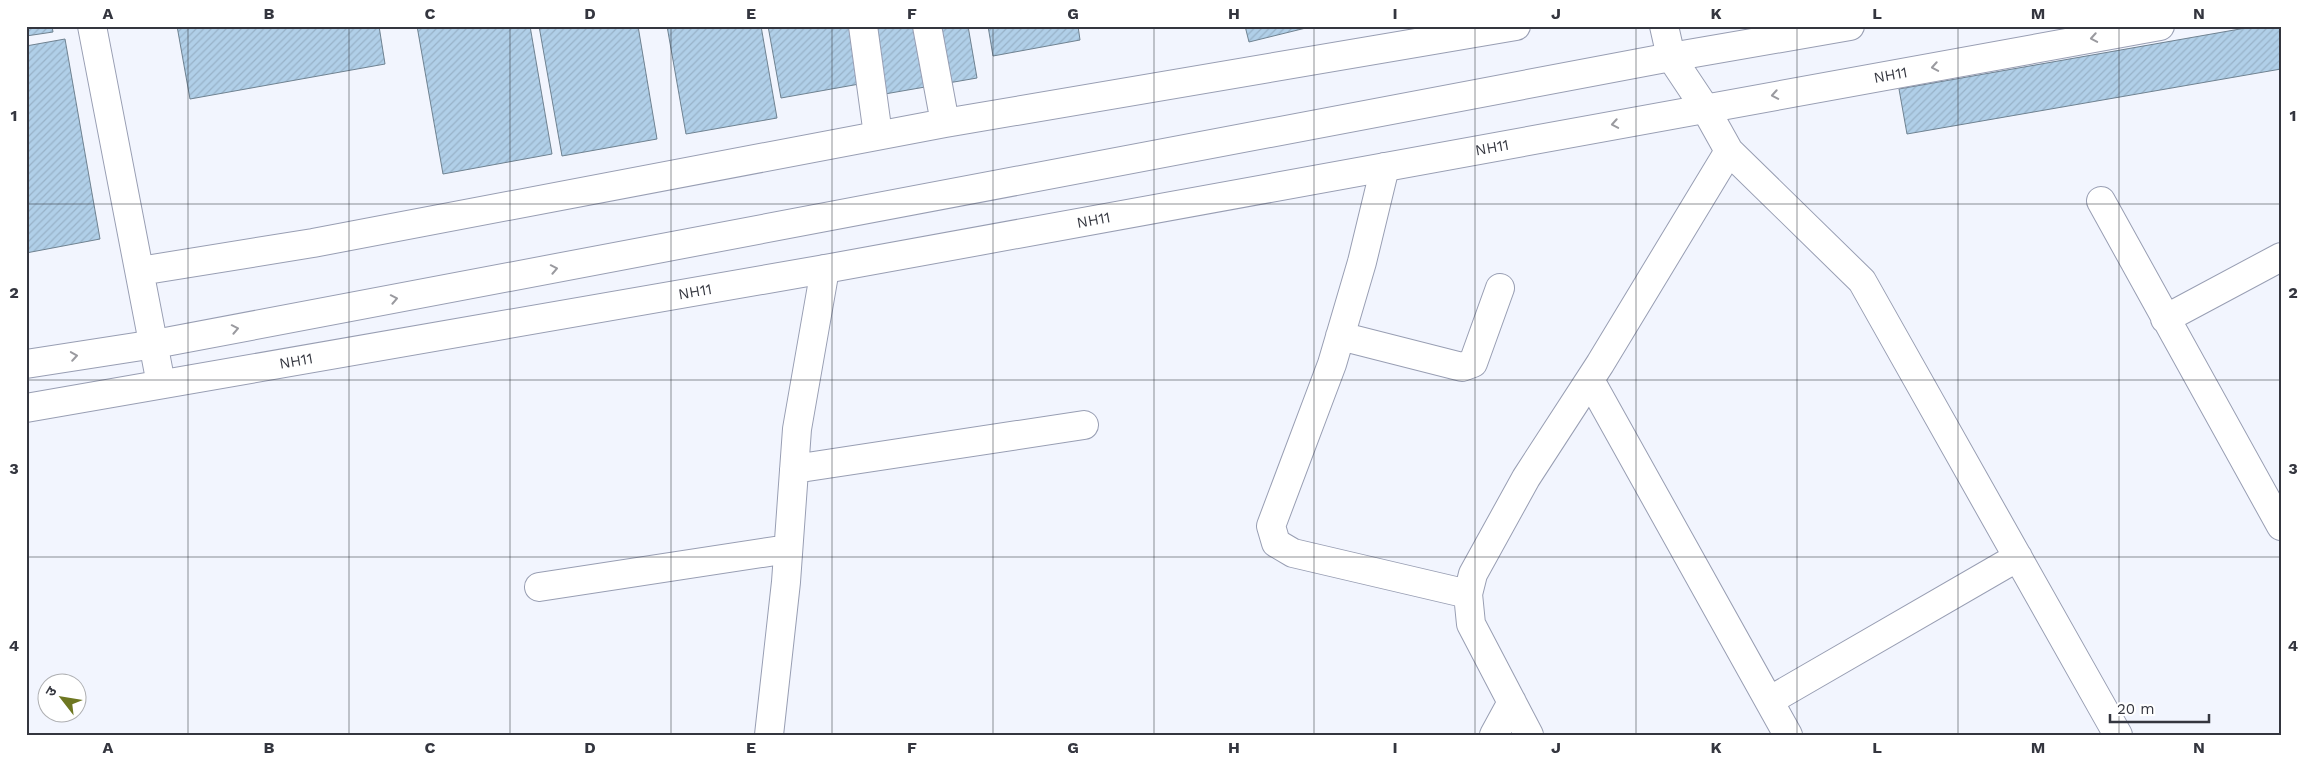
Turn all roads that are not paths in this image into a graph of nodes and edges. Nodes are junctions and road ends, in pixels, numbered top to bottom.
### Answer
1 (92, 26) edge
2 (863, 26) edge
3 (927, 26) edge
4 (1516, 26) edge
5 (1664, 26) edge
6 (1850, 26) edge
7 (2160, 26) edge
8 (1671, 58) junction
9 (1705, 108) junction
10 (944, 122) junction
11 (878, 135) junction
12 (1728, 151) junction
13 (1384, 167) junction
14 (2101, 201) dead end
15 (2281, 257) edge
16 (825, 269) junction
17 (140, 271) junction
18 (1500, 288) dead end
19 (2166, 319) junction
20 (1340, 336) junction
21 (154, 344) junction
22 (26, 364) edge
23 (1590, 380) junction
24 (161, 384) junction
25 (26, 408) edge
26 (1084, 426) dead end
27 (794, 469) junction
28 (2280, 524) edge
29 (788, 549) junction
30 (2018, 557) junction
31 (539, 586) dead end
32 (1468, 594) junction
33 (1769, 700) junction
34 (1512, 702) junction
35 (769, 735) edge
36 (1494, 735) edge
37 (1529, 735) edge
38 (1788, 735) edge
39 (2118, 735) edge

1 - 17 main road
2 - 11 main road
3 - 10 main road
4 - 10 main road
5 - 8 main road
6 - 8 main road
7 -> 9 main road, NH11
8 - 9 main road
21 -> 8 main road
9 - 12 main road
9 -> 13 main road, NH11
10 - 11 main road
11 - 17 main road
12 - 23 main road
12 - 30 main road
13 - 16 main road, NH11
13 - 20 main road
14 - 19 main road
15 - 19 main road
16 - 24 main road, NH11
16 - 27 main road
17 - 21 main road
18 - 20 main road
19 - 28 main road
20 - 32 main road
22 -> 21 main road
21 - 24 main road
23 - 32 main road
23 - 33 main road
24 - 25 main road, NH11
26 - 27 main road
27 - 29 main road
29 - 31 main road
29 - 35 main road
30 - 33 main road
30 - 39 main road
32 - 34 main road
33 - 38 main road
34 - 36 main road
34 - 37 main road

